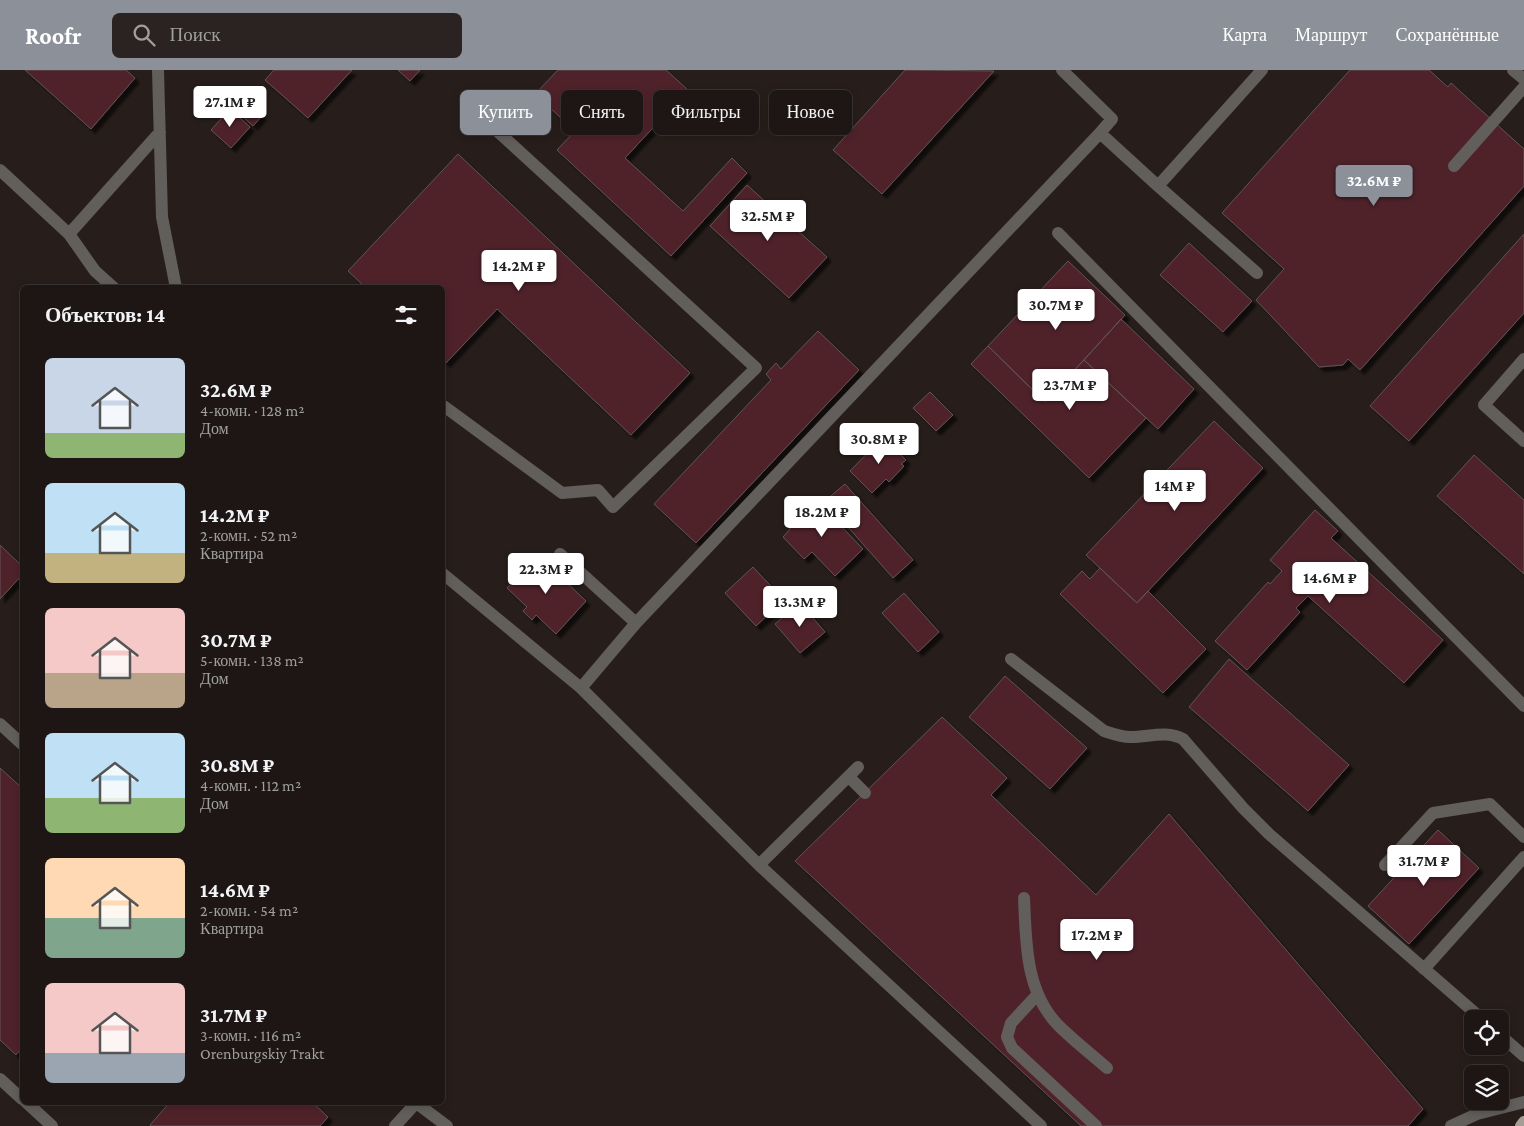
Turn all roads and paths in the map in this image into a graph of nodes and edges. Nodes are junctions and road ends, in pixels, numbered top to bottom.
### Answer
1 (1062, 70) edge
2 (1262, 70) edge
3 (1513, 70) edge
4 (160, 71) edge
5 (1524, 80) edge
6 (1524, 87) edge
7 (160, 132) junction
8 (1100, 133) junction
9 (502, 135) edge
10 (1454, 166) dead end
11 (0, 170) edge
12 (1158, 186) junction
13 (1058, 233) dead end
14 (69, 234) junction
15 (1257, 273) dead end
16 (111, 285) edge
17 (175, 285) edge
18 (1524, 359) edge
19 (445, 407) edge
20 (1524, 441) edge
21 (560, 554) dead end
22 (445, 575) edge
23 (636, 623) junction
24 (1011, 659) dead end
25 (581, 688) junction
26 (1524, 706) edge
27 (0, 724) edge
28 (20, 742) edge
29 (858, 767) dead end
30 (849, 777) junction
31 (865, 793) dead end
32 (1524, 837) edge
33 (1524, 857) edge
34 (760, 865) junction
35 (1385, 865) dead end
36 (1024, 898) dead end
37 (1424, 969) junction
38 (1038, 994) junction
39 (1472, 1010) edge
40 (1509, 1043) edge
41 (1524, 1056) edge
42 (1107, 1068) dead end
43 (0, 1079) edge
44 (20, 1096) edge
45 (1524, 1102) edge
46 (31, 1105) edge
47 (414, 1105) edge
48 (419, 1105) edge
49 (1524, 1122) edge
50 (52, 1126) edge
51 (395, 1126) edge
52 (446, 1126) edge
53 (1041, 1126) edge
54 (1096, 1126) edge
55 (1451, 1126) edge
56 (1521, 1126) edge

1 - 8 lane
2 - 12 lane
3 - 5 lane
4 - 7 lane
6 - 10 lane
7 - 14 lane
7 - 17 lane
8 - 12 lane
8 - 23 lane
9 - 19 lane
11 - 14 lane
12 - 15 lane
13 - 26 lane
14 - 16 lane
18 - 20 lane
21 - 23 lane
22 - 25 lane
23 - 25 lane
24 - 37 lane
25 - 34 lane
27 - 28 lane
29 - 30 lane
30 - 31 lane
30 - 34 lane
32 - 35 lane
33 - 37 lane
34 - 53 lane
36 - 38 lane
37 - 39 lane
38 - 42 lane
38 - 54 lane
40 - 41 lane
43 - 44 lane
45 - 55 lane
46 - 50 lane
47 - 51 lane
48 - 52 lane
49 - 56 main road

